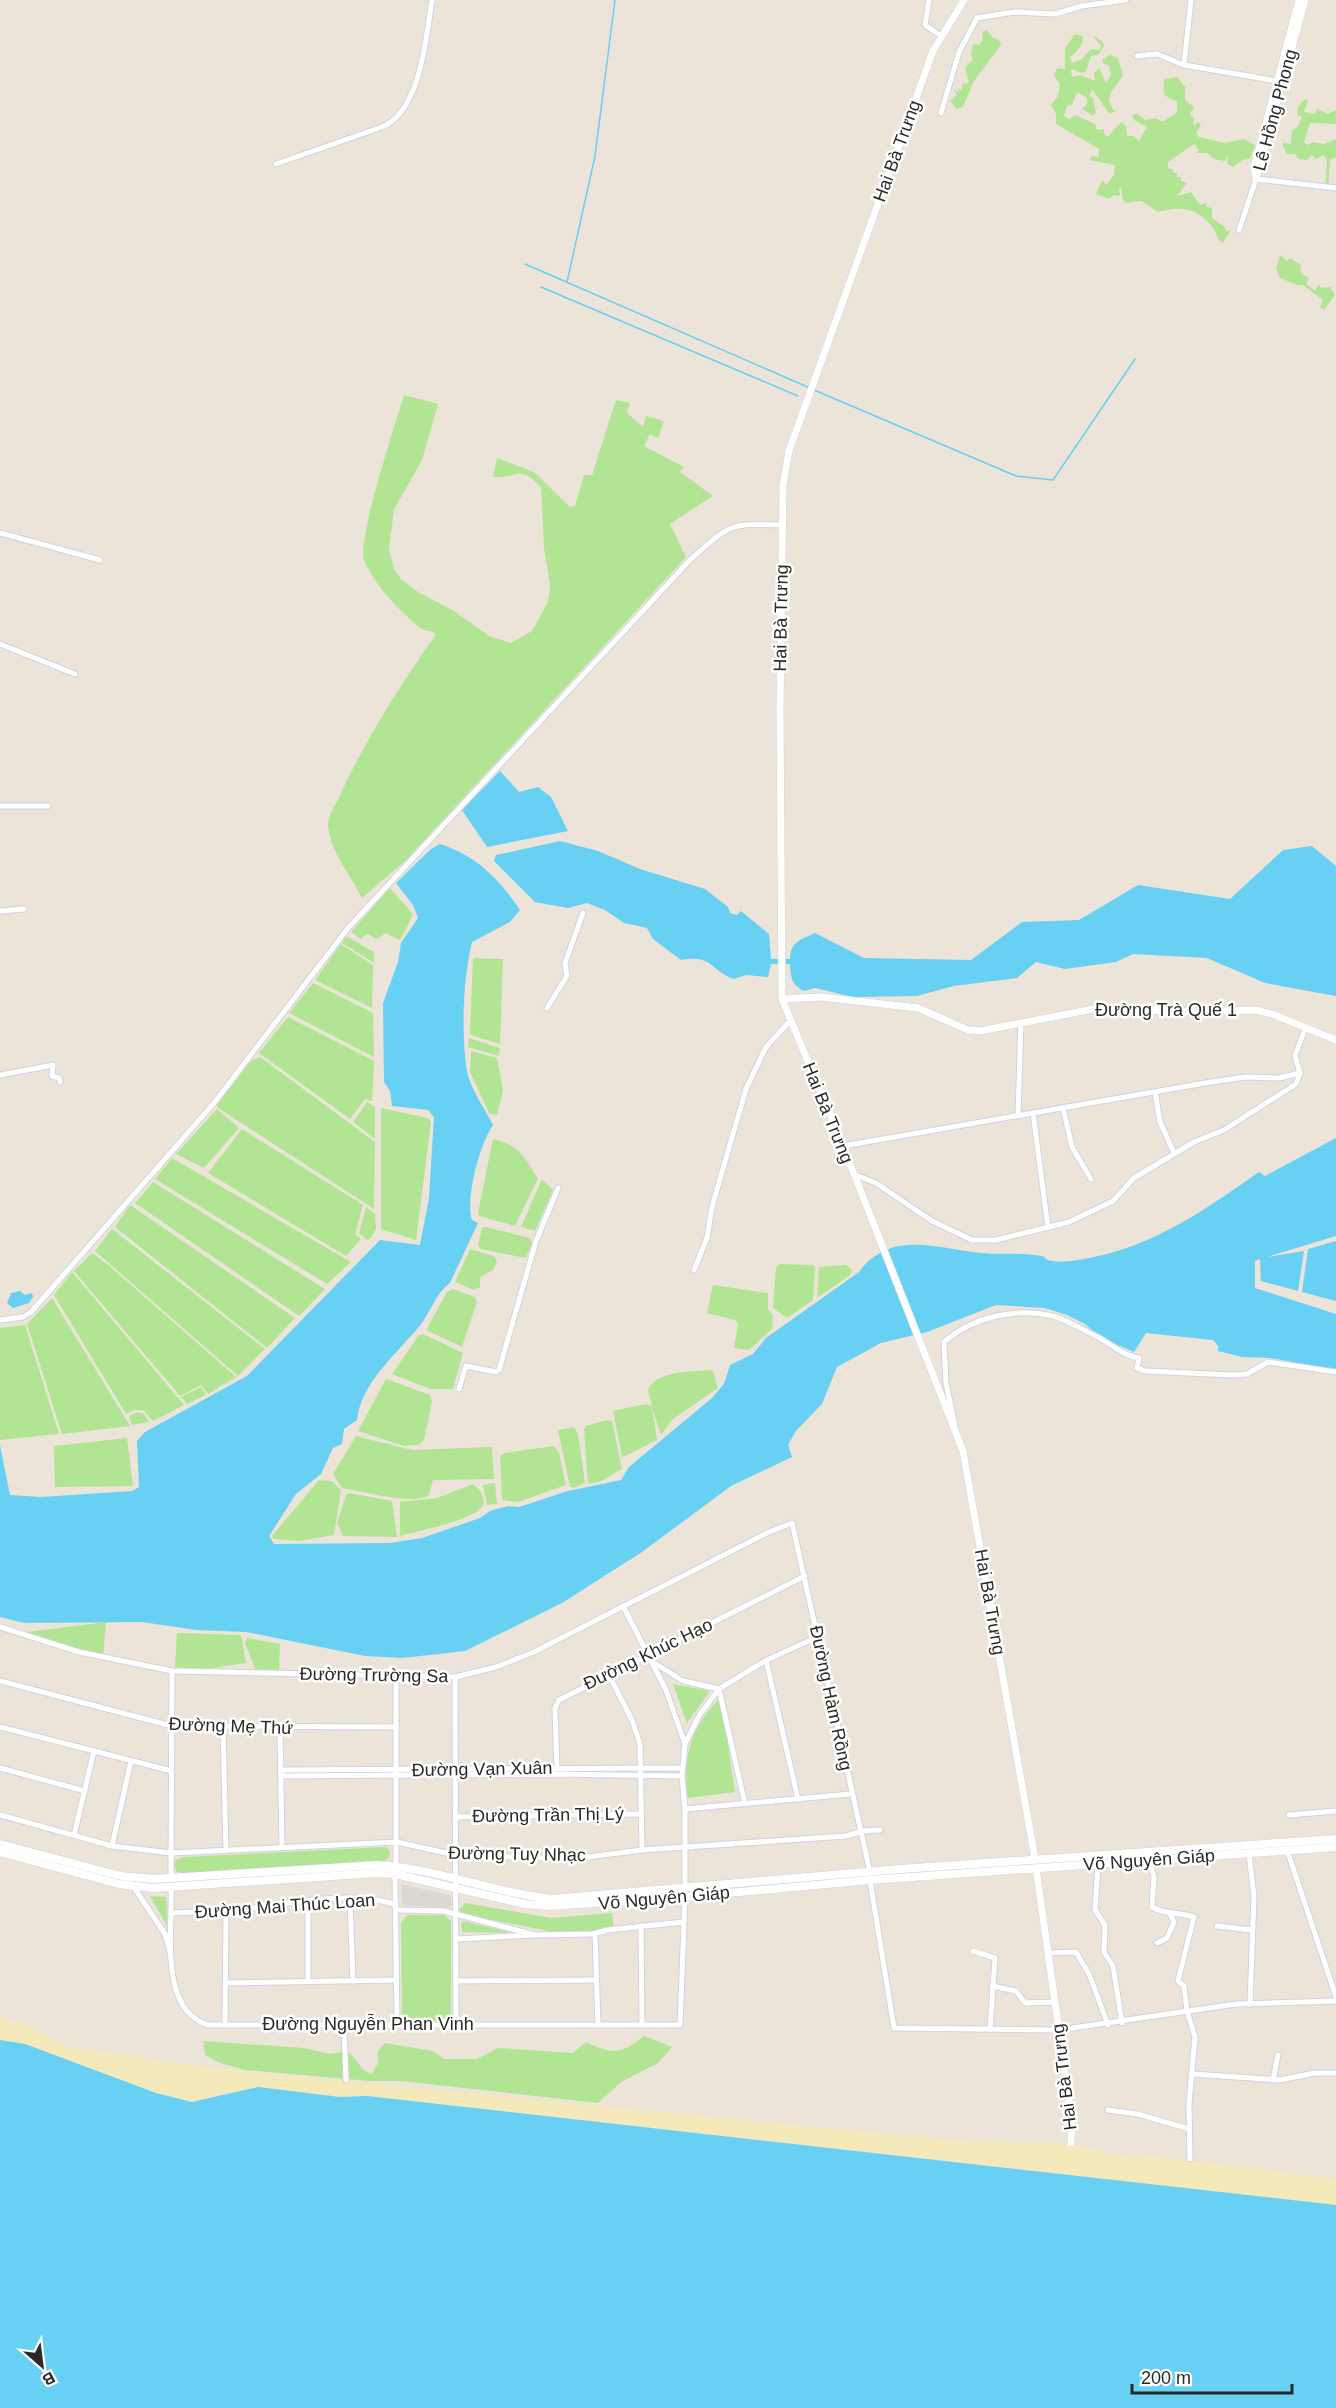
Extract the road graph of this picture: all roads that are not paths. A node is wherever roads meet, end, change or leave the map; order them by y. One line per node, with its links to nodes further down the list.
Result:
1 (432, 0): 14 (street)
2 (929, 0): 9 (street)
3 (964, 0): 9 (street, Hai Bà Trưng)
4 (1126, 0): 8 (street)
5 (1191, 0): 11 (street)
6 (1299, 0): 12 (street, Lê Hồng Phong)
7 (1305, 0): 15 (street, Lê Hồng Phong)
8 (1104, 1): 13 (street)
9 (941, 36): 18 (street, Hai Bà Trưng)
10 (1137, 56): 11 (street)
11 (1184, 65): 12 (street)
12 (1277, 81): 15 (street, Lê Hồng Phong)
13 (941, 112)
14 (276, 164)
15 (1256, 179): 16 (street); 17 (street)
16 (1336, 188)
17 (1239, 230)
18 (782, 525): 28 (street, Hai Bà Trưng); 48 (street)
19 (0, 533): 20 (street)
20 (100, 560)
21 (0, 644): 22 (street)
22 (75, 674)
23 (0, 806): 24 (street)
24 (48, 806)
25 (24, 909): 26 (street)
26 (0, 911)
27 (583, 913): 29 (street)
28 (782, 999): 30 (street, Hai Bà Trưng); 31 (street, Đường Trà Quế 1)
29 (547, 1008)
30 (789, 1022): 41 (street, Hai Bà Trưng); 47 (street)
31 (1022, 1022): 32 (street, Đường Trà Quế 1); 40 (street)
32 (1305, 1029): 33 (street, Đường Trà Quế 1); 34 (street)
33 (1336, 1040)
34 (1300, 1073): 37 (street); 42 (street)
35 (0, 1075): 36 (street)
36 (60, 1082)
37 (1155, 1092): 38 (street); 42 (street)
38 (1064, 1108): 39 (street); 44 (street)
39 (1033, 1113): 40 (street); 46 (street)
40 (1018, 1116): 41 (street)
41 (843, 1146): 43 (street, Hai Bà Trưng)
42 (1174, 1153): 46 (street)
43 (853, 1174): 46 (street); 51 (street, Hai Bà Trưng)
44 (1091, 1179)
45 (558, 1188): 50 (street)
46 (1048, 1228)
47 (694, 1270)
48 (0, 1320)
49 (1336, 1372): 51 (street)
50 (459, 1389)
51 (956, 1430): 111 (street, Hai Bà Trưng)
52 (792, 1523): 53 (street, Đường Hàm Rồng); 54 (street, Đường Trường Sa)
53 (805, 1576): 56 (street, Đường Hàm Rồng); 57 (street, Đường Khúc Hạo)
54 (623, 1606): 57 (street); 63 (street, Đường Trường Sa)
55 (0, 1627): 60 (street, Đường Trường Sa)
56 (817, 1637): 58 (street); 84 (street, Đường Hàm Rồng)
57 (648, 1654): 59 (street); 61 (street, Đường Khúc Hạo)
58 (766, 1660): 65 (street); 85 (street)
59 (652, 1662): 65 (street); 71 (street)
60 (172, 1671): 62 (street, Đường Trường Sa); 66 (street)
61 (608, 1673): 77 (street, Đường Khúc Hạo); 78 (street)
62 (396, 1676): 63 (street, Đường Trường Sa); 69 (street)
63 (455, 1677): 81 (street)
64 (0, 1681): 66 (street, Đường Mẹ Thứ)
65 (719, 1689): 71 (street); 86 (street)
66 (172, 1726): 68 (street, Đường Mẹ Thứ); 76 (street)
67 (0, 1727): 72 (street)
68 (223, 1727): 70 (street, Đường Mẹ Thứ); 104 (street)
69 (396, 1727): 70 (street, Đường Mẹ Thứ); 80 (street)
70 (280, 1728): 79 (street)
71 (685, 1744): 75 (street)
72 (94, 1751): 73 (street); 83 (street)
73 (131, 1761): 76 (street); 99 (street)
74 (0, 1768): 83 (street)
75 (683, 1768): 78 (street, Đường Vạn Xuân); 82 (street)
76 (172, 1771): 107 (street)
77 (557, 1771): 78 (street, Đường Vạn Xuân); 81 (street, Đường Vạn Xuân)
78 (642, 1771): 82 (street, Đường Vạn Xuân); 89 (street)
79 (281, 1773): 80 (street, Đường Vạn Xuân); 100 (street)
80 (395, 1773): 81 (street, Đường Vạn Xuân); 97 (street)
81 (455, 1773): 92 (street)
82 (682, 1776): 87 (street)
83 (85, 1791): 95 (street)
84 (851, 1794): 85 (street); 94 (street, Đường Hàm Rồng)
85 (798, 1799): 86 (street)
86 (745, 1804): 87 (street)
87 (685, 1809): 102 (street)
88 (1336, 1811): 91 (street)
89 (642, 1814): 92 (street, Đường Trần Thị Lý); 105 (street)
90 (0, 1815): 95 (street, Đường Tuy Nhạc)
91 (1289, 1815)
92 (455, 1817): 109 (street)
93 (880, 1830): 94 (street, Đường Tuy Nhạc)
94 (859, 1833): 102 (street, Đường Tuy Nhạc); 114 (street, Đường Hàm Rồng)
95 (74, 1835): 99 (street, Đường Tuy Nhạc)
96 (1336, 1839): 111 (main road, Võ Nguyên Giáp)
97 (397, 1842): 100 (street, Đường Tuy Nhạc); 109 (street, Đường Tuy Nhạc); 113 (street)
98 (0, 1844): 115 (main road, Võ Nguyên Giáp)
99 (112, 1846): 107 (street, Đường Tuy Nhạc)
100 (282, 1847): 104 (street, Đường Tuy Nhạc)
101 (1336, 1847): 103 (main road, Võ Nguyên Giáp)
102 (685, 1848): 105 (street, Đường Tuy Nhạc); 119 (street)
103 (1287, 1850): 108 (main road, Võ Nguyên Giáp); 145 (street)
104 (226, 1851): 107 (street, Đường Tuy Nhạc)
105 (642, 1851): 109 (street, Đường Tuy Nhạc)
106 (0, 1852): 117 (main road, Võ Nguyên Giáp)
107 (171, 1853): 115 (street)
108 (1249, 1853): 110 (main road, Võ Nguyên Giáp); 130 (street)
109 (455, 1855): 116 (street)
110 (1150, 1860): 112 (main road, Võ Nguyên Giáp); 125 (street)
111 (1035, 1863): 112 (main road, Võ Nguyên Giáp); 114 (main road, Võ Nguyên Giáp); 136 (street, Hai Bà Trưng)
112 (1098, 1864): 149 (street)
113 (395, 1870): 115 (main road, Võ Nguyên Giáp); 116 (main road, Võ Nguyên Giáp); 118 (main road, Võ Nguyên Giáp); 122 (street)
114 (870, 1876): 119 (main road, Võ Nguyên Giáp); 157 (street, Đường Hàm Rồng)
115 (171, 1879): 118 (main road)
116 (456, 1883): 119 (main road, Võ Nguyên Giáp); 126 (street)
117 (133, 1886): 118 (main road, Võ Nguyên Giáp); 137 (street)
118 (171, 1888): 124 (street, Đường Nguyễn Phan Vinh)
119 (685, 1893): 127 (street)
120 (350, 1899): 121 (street, Đường Mai Thúc Loan); 122 (street, Đường Mai Thúc Loan); 141 (street)
121 (308, 1902): 123 (street, Đường Mai Thúc Loan); 140 (street)
122 (396, 1907): 126 (street, Đường Mai Thúc Loan); 138 (street)
123 (226, 1911): 124 (street, Đường Mai Thúc Loan); 143 (street)
124 (172, 1913): 137 (street, Đường Nguyễn Phan Vinh)
125 (1170, 1914): 134 (street); 148 (street)
126 (456, 1915): 132 (street, Đường Mai Thúc Loan); 133 (street)
127 (684, 1922): 128 (street, Đường Mai Thúc Loan); 154 (street, Đường Nguyễn Phan Vinh)
128 (641, 1926): 131 (street, Đường Mai Thúc Loan); 154 (street)
129 (1217, 1926): 130 (street)
130 (1252, 1930): 147 (street)
131 (595, 1934): 132 (street, Đường Mai Thúc Loan); 139 (street)
132 (535, 1935): 133 (street, Đường Mai Thúc Loan)
133 (456, 1939): 142 (street)
134 (1157, 1943)
135 (973, 1951): 144 (street)
136 (1048, 1953): 146 (street, Hai Bà Trưng); 156 (street)
137 (172, 1959): 150 (street, Đường Nguyễn Phan Vinh)
138 (396, 1980): 141 (street); 151 (street)
139 (596, 1980): 142 (street); 153 (street)
140 (308, 1981): 141 (street); 143 (street)
141 (353, 1981)
142 (456, 1981): 152 (street)
143 (226, 1983): 150 (street)
144 (992, 1986): 146 (street); 157 (street)
145 (1336, 1999): 147 (street)
146 (1055, 2002): 158 (street, Hai Bà Trưng)
147 (1250, 2004): 148 (street)
148 (1187, 2011): 149 (street); 161 (street)
149 (1122, 2023): 156 (street)
150 (225, 2024): 155 (street, Đường Nguyễn Phan Vinh)
151 (397, 2024): 152 (street, Đường Nguyễn Phan Vinh); 155 (street, Đường Nguyễn Phan Vinh)
152 (456, 2024): 153 (street, Đường Nguyễn Phan Vinh)
153 (598, 2024): 154 (street, Đường Nguyễn Phan Vinh)
154 (642, 2024)
155 (344, 2025): 162 (street)
156 (1108, 2025): 158 (street)
157 (990, 2029): 158 (street)
158 (1059, 2030): 166 (street, Hai Bà Trưng)
159 (1278, 2055): 163 (street)
160 (1336, 2073): 163 (street)
161 (1193, 2074): 163 (street); 165 (street)
162 (346, 2080)
163 (1273, 2080)
164 (1108, 2110): 165 (street)
165 (1189, 2129): 167 (street)
166 (1071, 2143)
167 (1190, 2159)

